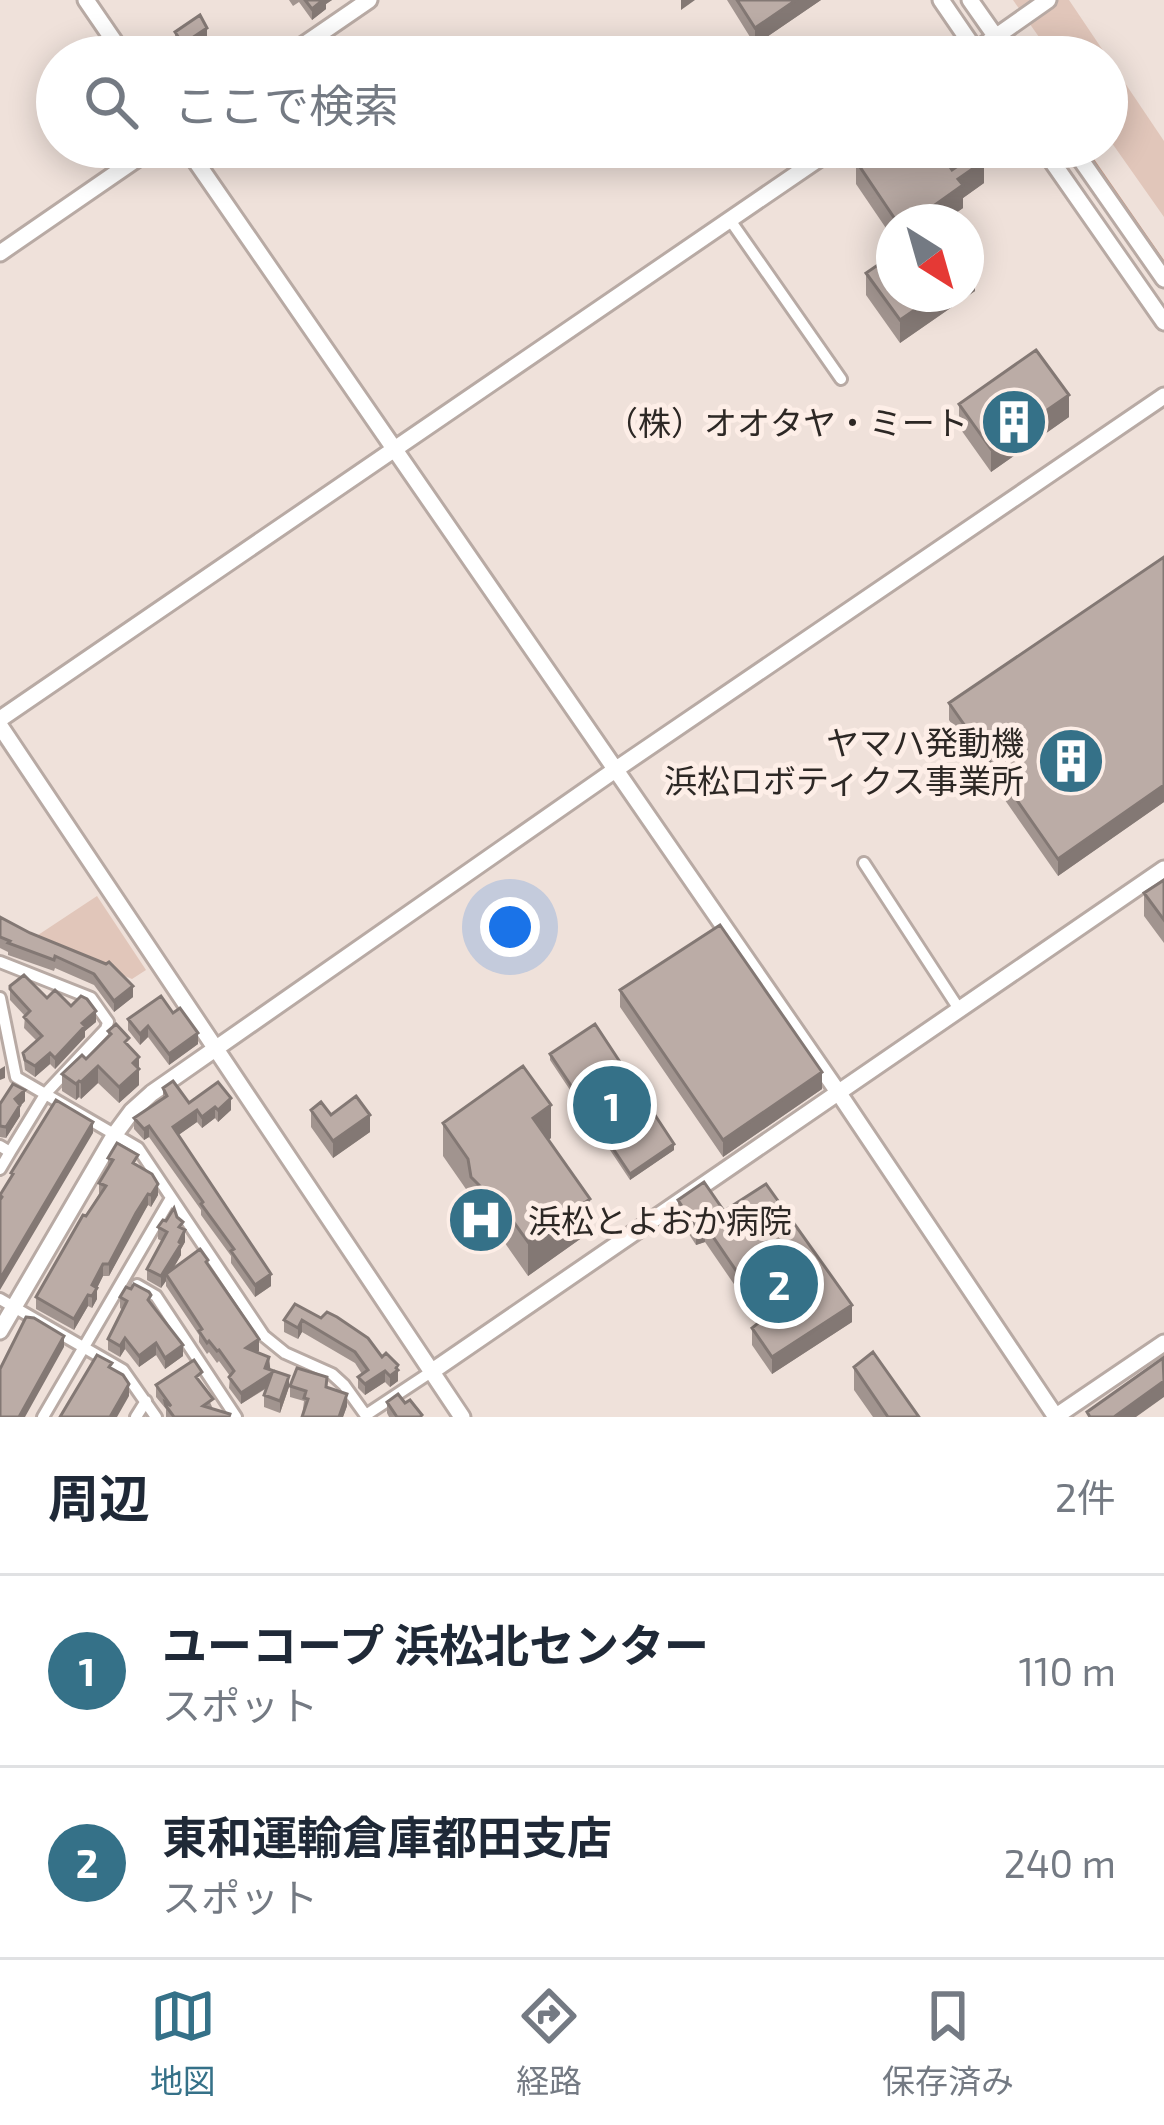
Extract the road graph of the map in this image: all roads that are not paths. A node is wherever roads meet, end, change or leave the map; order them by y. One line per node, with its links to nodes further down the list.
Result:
1 (86, 0): 6 (street)
2 (369, 0): 7 (street)
3 (940, 0): 8 (street)
4 (970, 0): 9 (street)
5 (1048, 0): 10 (street)
6 (111, 36)
7 (317, 36)
8 (962, 36)
9 (995, 36)
10 (999, 36)
11 (123, 168): 17 (street)
12 (200, 168): 22 (street)
13 (806, 168): 16 (street)
14 (1057, 168): 19 (street)
15 (1087, 168): 18 (street)
16 (730, 220): 20 (street); 22 (street)
17 (0, 253)
18 (1164, 279)
19 (1164, 322)
20 (841, 379)
21 (1164, 396): 24 (street)
22 (395, 450): 23 (street); 24 (street)
23 (0, 723): 31 (street)
24 (615, 770): 31 (street); 32 (street)
25 (864, 862): 30 (street)
26 (1164, 869): 30 (street)
27 (4, 964): 28 (street); 33 (street)
28 (0, 980)
29 (0, 998): 33 (street)
30 (959, 1009): 32 (street)
31 (216, 1049): 34 (street); 43 (street)
32 (838, 1092): 43 (street); 51 (street)
33 (46, 1093): 34 (street); 35 (street)
34 (115, 1134): 37 (street); 39 (street)
35 (5, 1149): 36 (street)
36 (0, 1169)
37 (171, 1198): 38 (street); 45 (street)
38 (124, 1278): 42 (street); 49 (street)
39 (7, 1303): 40 (street); 42 (street)
40 (0, 1331)
41 (1164, 1342): 51 (street)
42 (83, 1347): 44 (street); 46 (street)
43 (431, 1372): 45 (street); 50 (street)
44 (146, 1401): 47 (street); 48 (street)
45 (367, 1416)
46 (44, 1417)
47 (136, 1417)
48 (156, 1417)
49 (236, 1417)
50 (462, 1417)
51 (1055, 1417)

